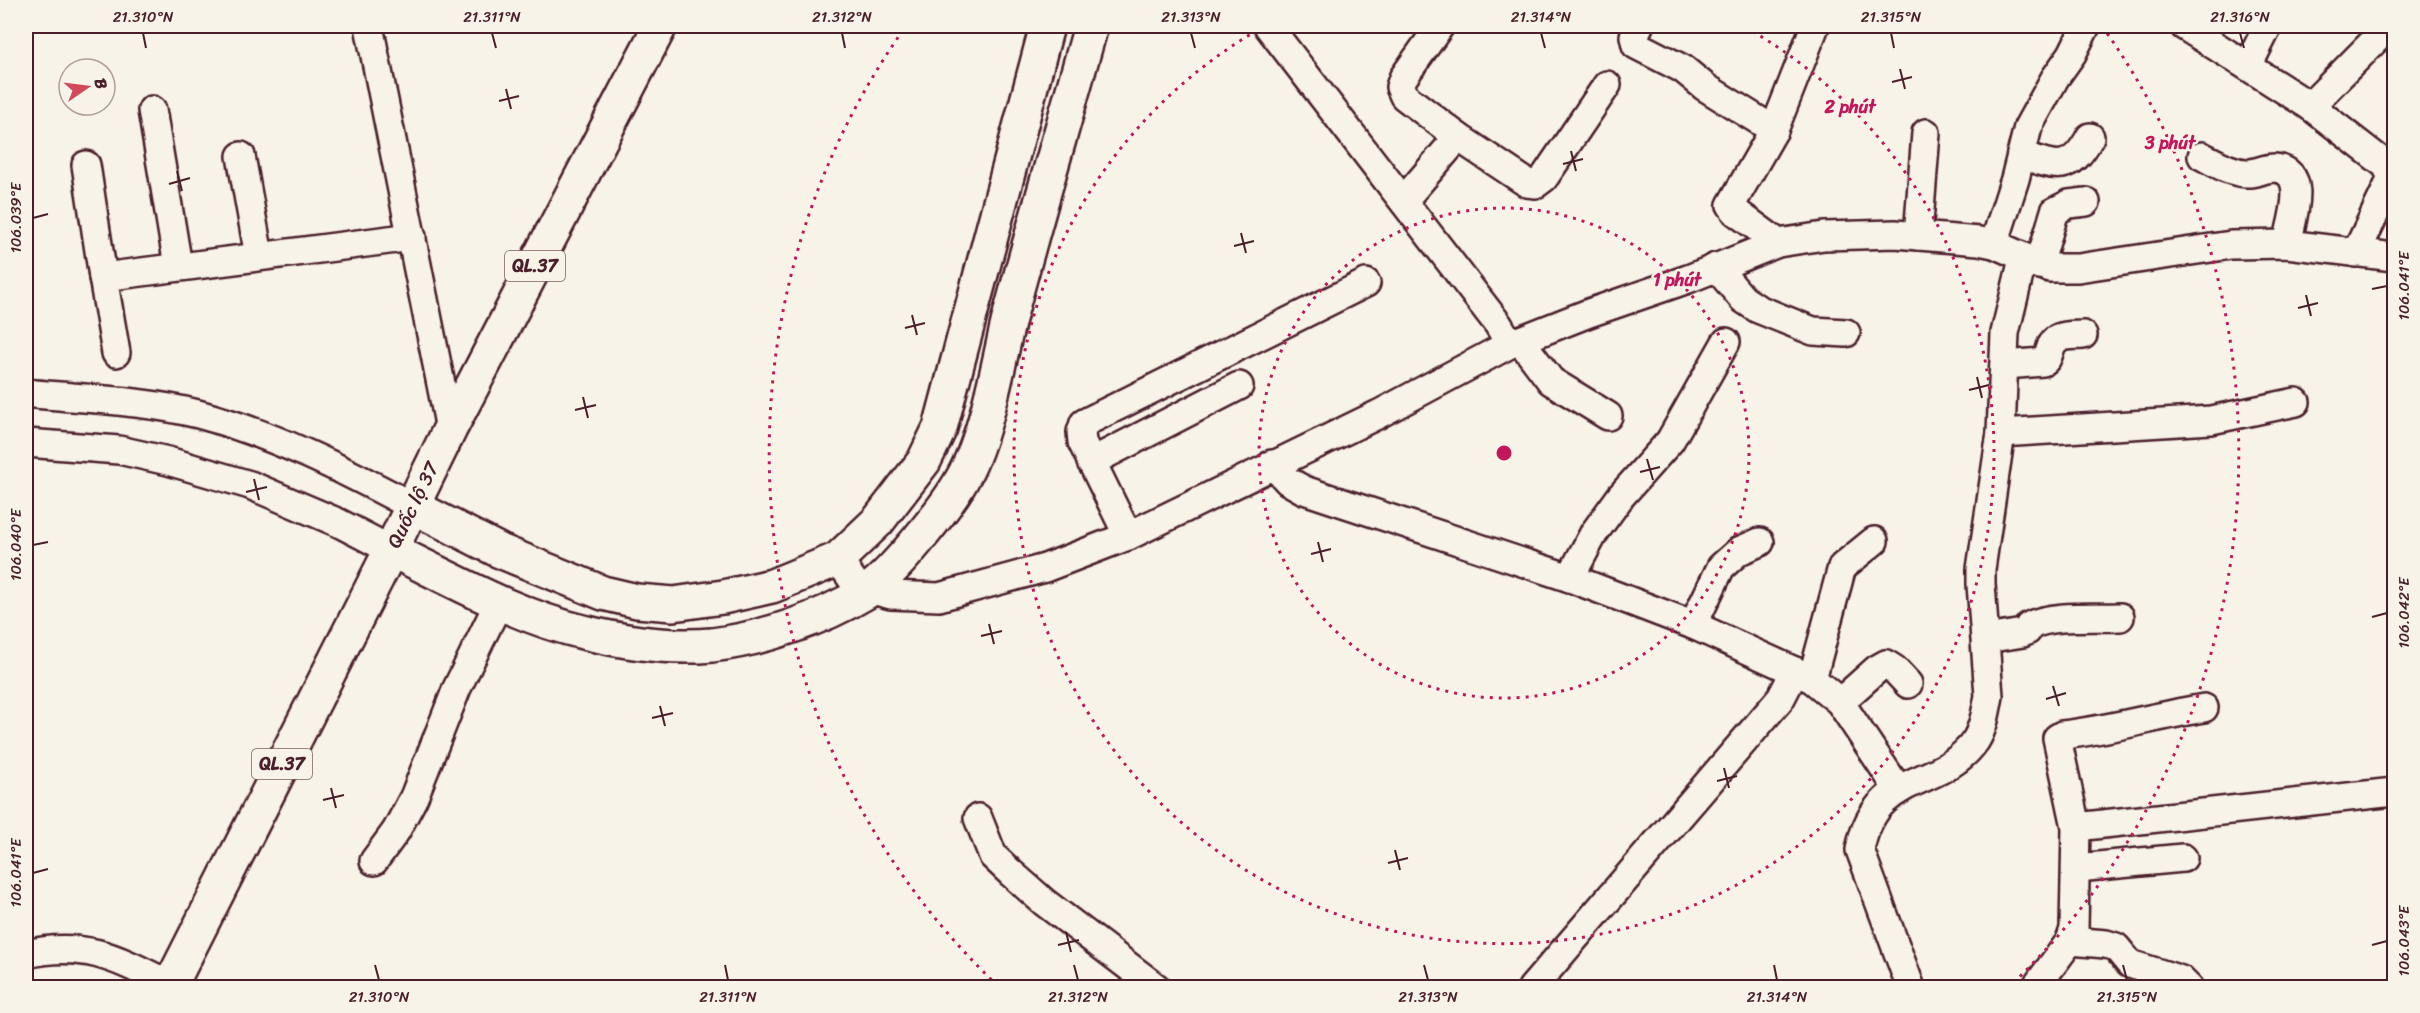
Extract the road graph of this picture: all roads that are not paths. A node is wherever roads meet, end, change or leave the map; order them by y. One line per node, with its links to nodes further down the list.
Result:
1 (369, 26): 28 (street)
2 (660, 26): 50 (main road, Quốc lộ 37 / QL.37)
3 (1047, 26): 60 (main road)
4 (1091, 26): 60 (main road)
5 (1268, 26): 25 (street)
6 (1440, 26): 19 (street)
7 (1639, 26): 17 (street)
8 (1815, 26): 17 (street)
9 (2086, 26): 21 (street)
10 (2184, 26): 13 (street)
11 (2268, 26): 13 (street)
12 (2390, 26): 15 (street)
13 (2248, 66): 15 (street)
14 (1607, 85): 19 (street)
15 (2310, 106): 32 (street)
16 (152, 110): 36 (street)
17 (1774, 130): 29 (street)
18 (1926, 134): 27 (street)
19 (1458, 137): 25 (street)
20 (2090, 137): 21 (street)
21 (2022, 154): 30 (street)
22 (241, 156): 33 (street)
23 (2202, 156): 31 (street)
24 (86, 165): 38 (street)
25 (1404, 200): 42 (street)
26 (2086, 202): 35 (street)
27 (1918, 236): 29 (street); 30 (street)
28 (412, 237): 33 (street); 50 (street)
29 (1778, 243): 37 (street)
30 (1994, 244): 35 (street)
31 (2287, 244): 32 (street); 35 (street)
32 (2356, 253): 34 (street)
33 (259, 256): 36 (street)
34 (2394, 258)
35 (2031, 262): 45 (street)
36 (178, 266): 38 (street)
37 (1716, 267): 40 (street); 42 (street)
38 (103, 277): 44 (street)
39 (1366, 283): 53 (street)
40 (1846, 333)
41 (2083, 335): 45 (street)
42 (1515, 342): 49 (street); 54 (street)
43 (1726, 342): 61 (street)
44 (116, 353)
45 (2005, 365): 51 (street)
46 (1239, 386): 53 (street)
47 (26, 393): 55 (street)
48 (2296, 402): 51 (street)
49 (1608, 416)
50 (450, 429): 55 (main road, Quốc lộ 37 / QL.37)
51 (2001, 433): 65 (street)
52 (26, 443): 59 (street)
53 (1091, 462): 56 (street)
54 (1272, 464): 56 (street); 61 (street)
55 (412, 507): 59 (main road, Quốc lộ 37 / QL.37); 60 (main road)
56 (1128, 536): 60 (street)
57 (1874, 541): 66 (street)
58 (1760, 542): 64 (street)
59 (393, 546): 62 (main road); 79 (main road, Quốc lộ 37 / QL.37)
60 (850, 574): 62 (main road)
61 (1570, 578): 64 (street)
62 (499, 602): 75 (street)
63 (2120, 617): 65 (street)
64 (1693, 625): 66 (street)
65 (1986, 639): 70 (street)
66 (1804, 675): 68 (street); 81 (street)
67 (1908, 684): 68 (street)
68 (1840, 702): 70 (street)
69 (2204, 708): 73 (street)
70 (1898, 789): 82 (street)
71 (2394, 792): 73 (street)
72 (978, 818): 80 (street)
73 (2076, 827): 76 (street)
74 (2183, 858): 76 (street)
75 (374, 861)
76 (2077, 868): 77 (street)
77 (2070, 941): 83 (street); 84 (street)
78 (26, 954): 79 (street)
79 (170, 986)
80 (1157, 987)
81 (1532, 987)
82 (1911, 987)
83 (2035, 987)
84 (2189, 987)

